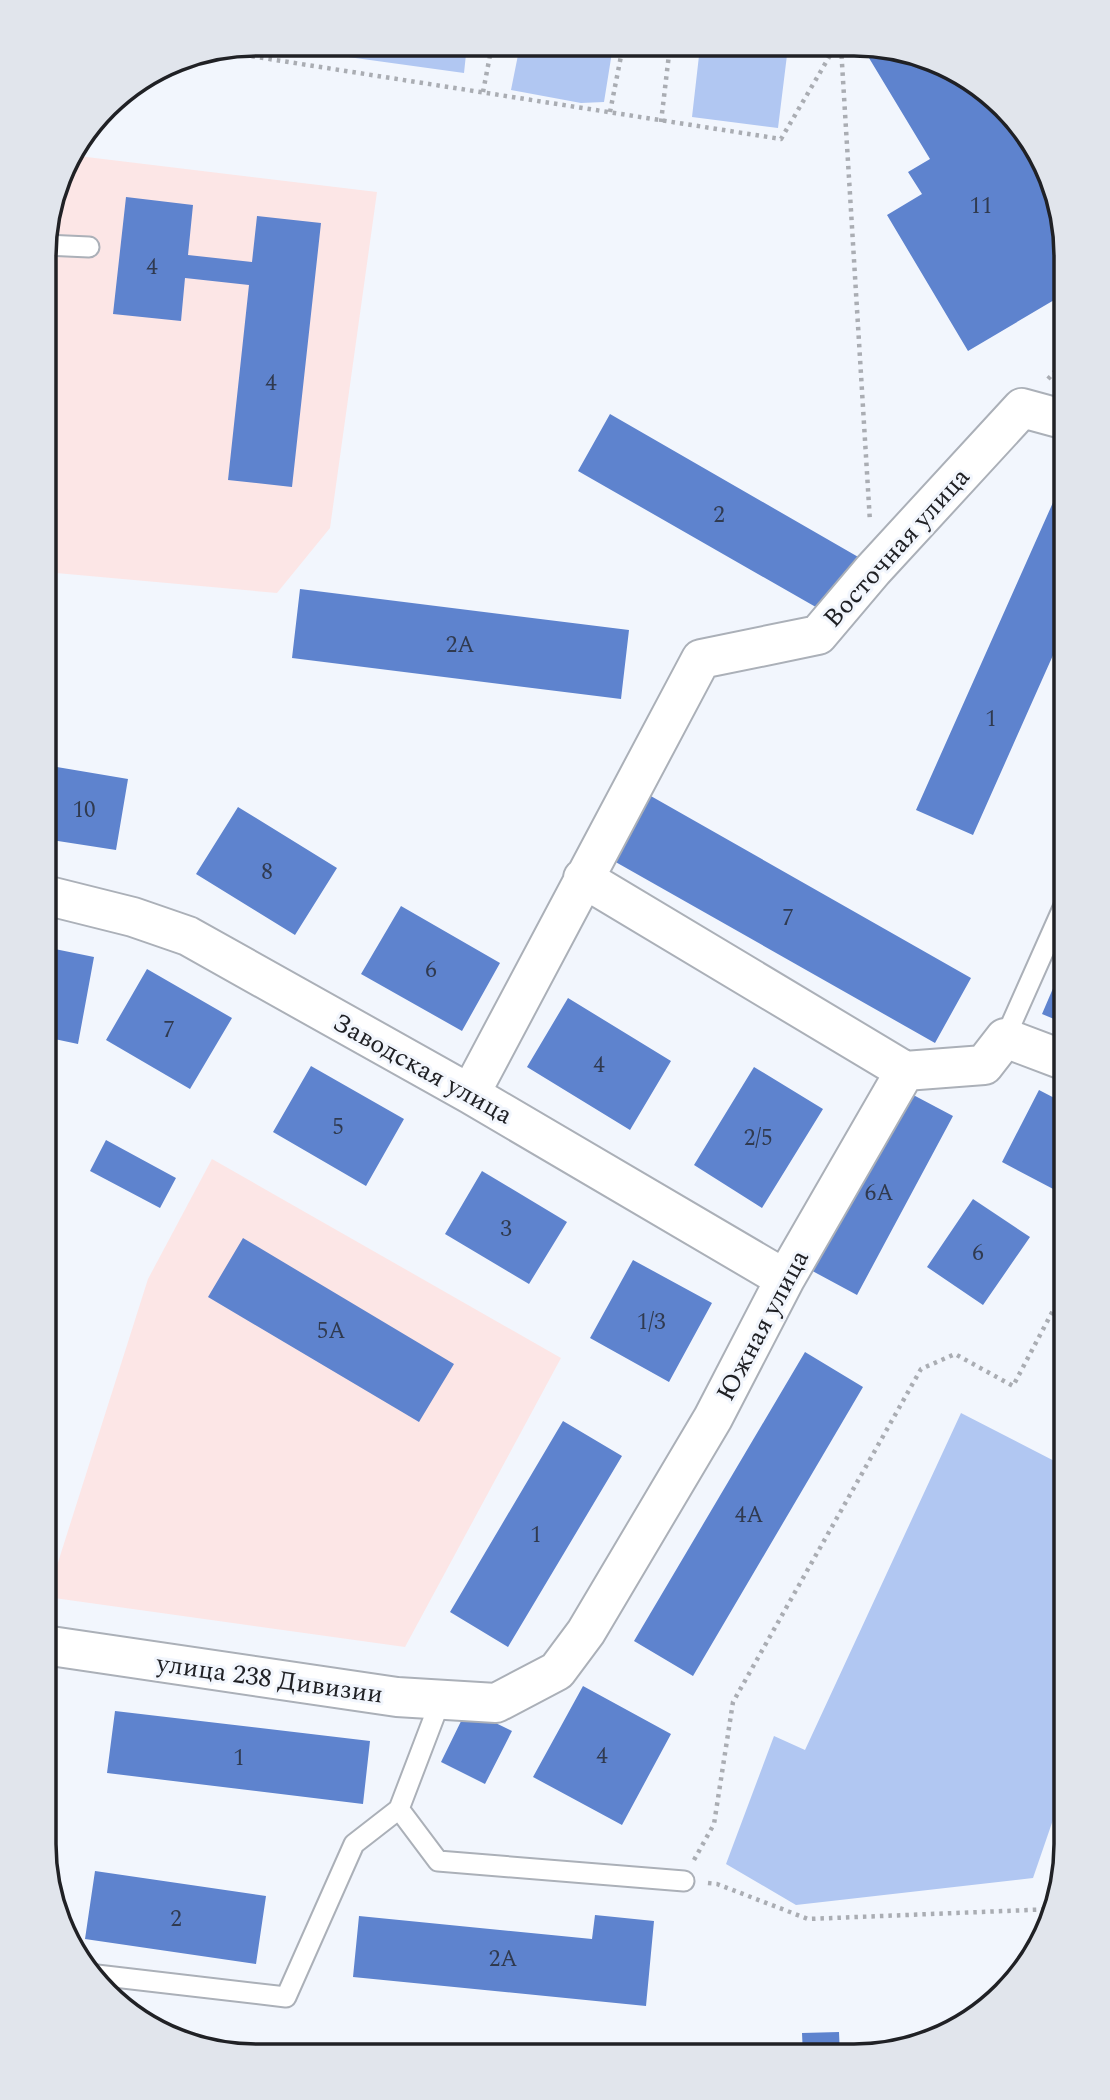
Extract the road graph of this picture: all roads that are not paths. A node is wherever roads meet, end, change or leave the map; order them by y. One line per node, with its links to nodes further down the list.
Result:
1 (57, 246): 2 (lane)
2 (89, 247)
3 (1054, 417): 4 (street, Восточная улица)
4 (583, 878): 9 (street); 10 (street, Восточная улица)
5 (56, 897): 10 (street, Заводская улица)
6 (1054, 928): 7 (lane)
7 (1005, 1038): 8 (street); 9 (street)
8 (1054, 1056)
9 (905, 1070): 11 (street, Южная улица)
10 (470, 1094): 11 (street, Заводская улица)
11 (785, 1279): 14 (street, Южная улица)
12 (56, 1647): 13 (street, улица 238 Дивизии)
13 (441, 1699): 14 (street, улица 238 Дивизии); 15 (lane)
14 (496, 1703)
15 (399, 1809): 16 (lane); 17 (lane)
16 (684, 1881)
17 (106, 1976)

